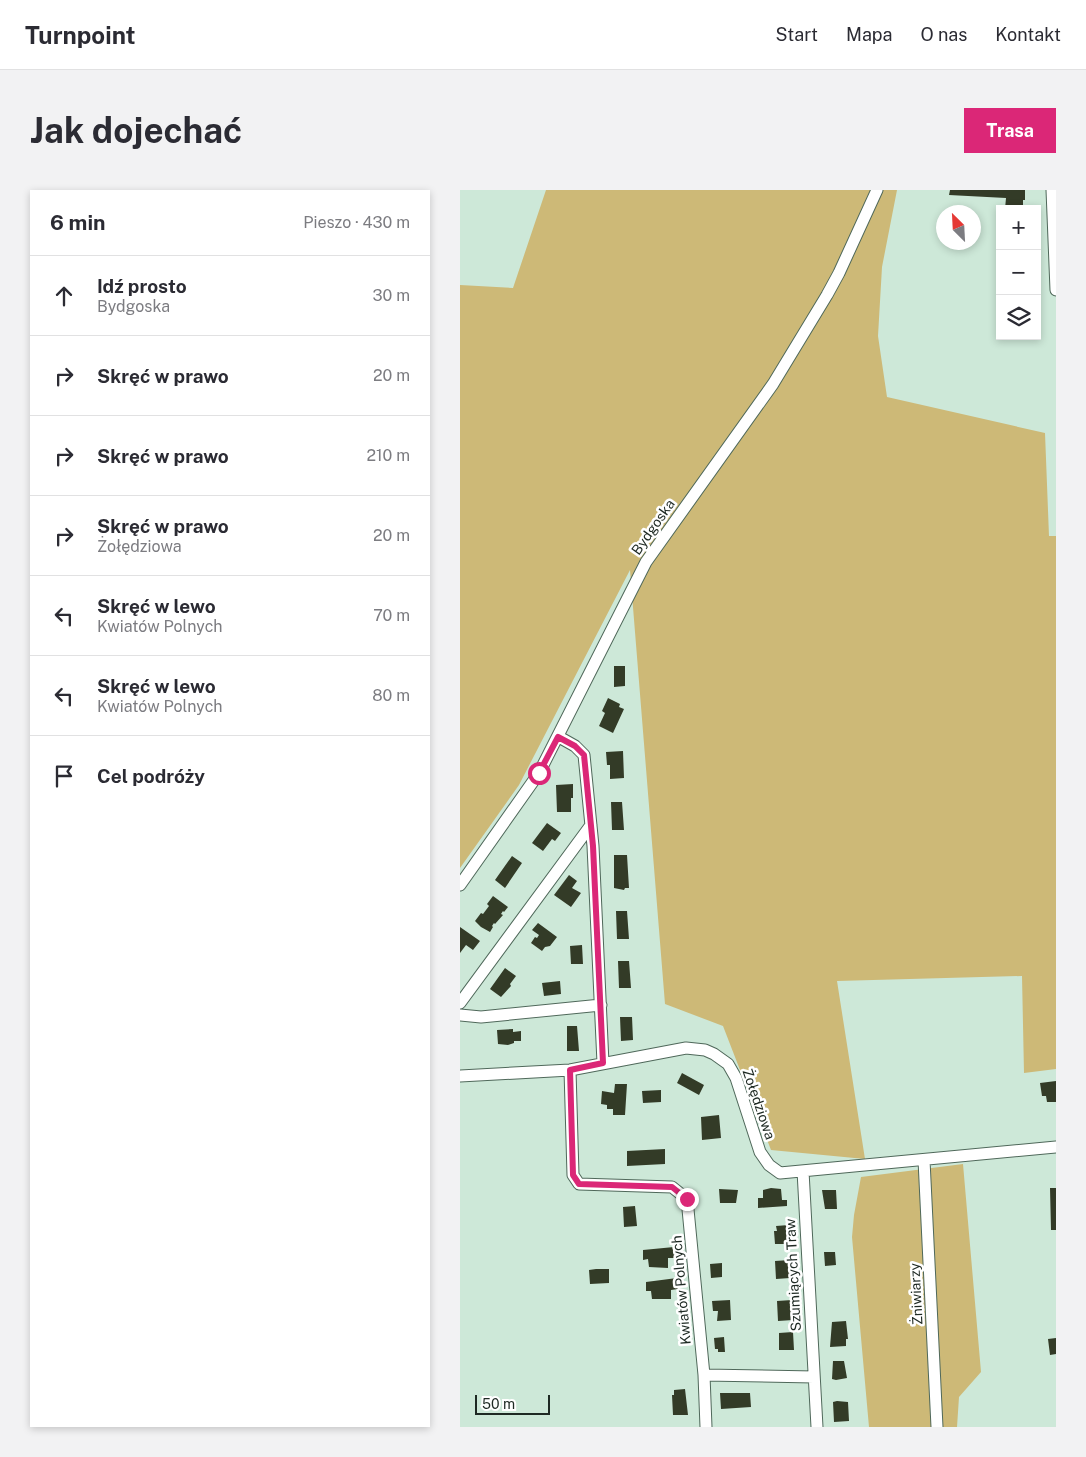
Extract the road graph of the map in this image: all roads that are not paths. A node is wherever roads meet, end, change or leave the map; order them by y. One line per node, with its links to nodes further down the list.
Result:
1 (877, 190): 4 (street, Bydgoska)
2 (1052, 190): 3 (street)
3 (1056, 290)
4 (558, 737): 5 (street); 6 (street, Bydgoska)
5 (591, 825): 7 (street); 8 (street)
6 (460, 885)
7 (460, 1003)
8 (601, 1005): 9 (street); 10 (street)
9 (460, 1016)
10 (603, 1063): 11 (street, Żołędziowa); 15 (street, Żołędziowa)
11 (570, 1070): 12 (street, Żołędziowa); 16 (street, Kwiatów Polnych)
12 (460, 1076)
13 (1056, 1147): 14 (street, Żołędziowa)
14 (924, 1160): 15 (street, Żołędziowa); 20 (street, Żniwiarzy)
15 (802, 1171): 17 (street, Szumiących Traw)
16 (704, 1374): 17 (street); 18 (street, Kwiatów Polnych)
17 (814, 1377): 19 (street, Szumiących Traw)
18 (706, 1427)
19 (817, 1427)
20 (937, 1427)

